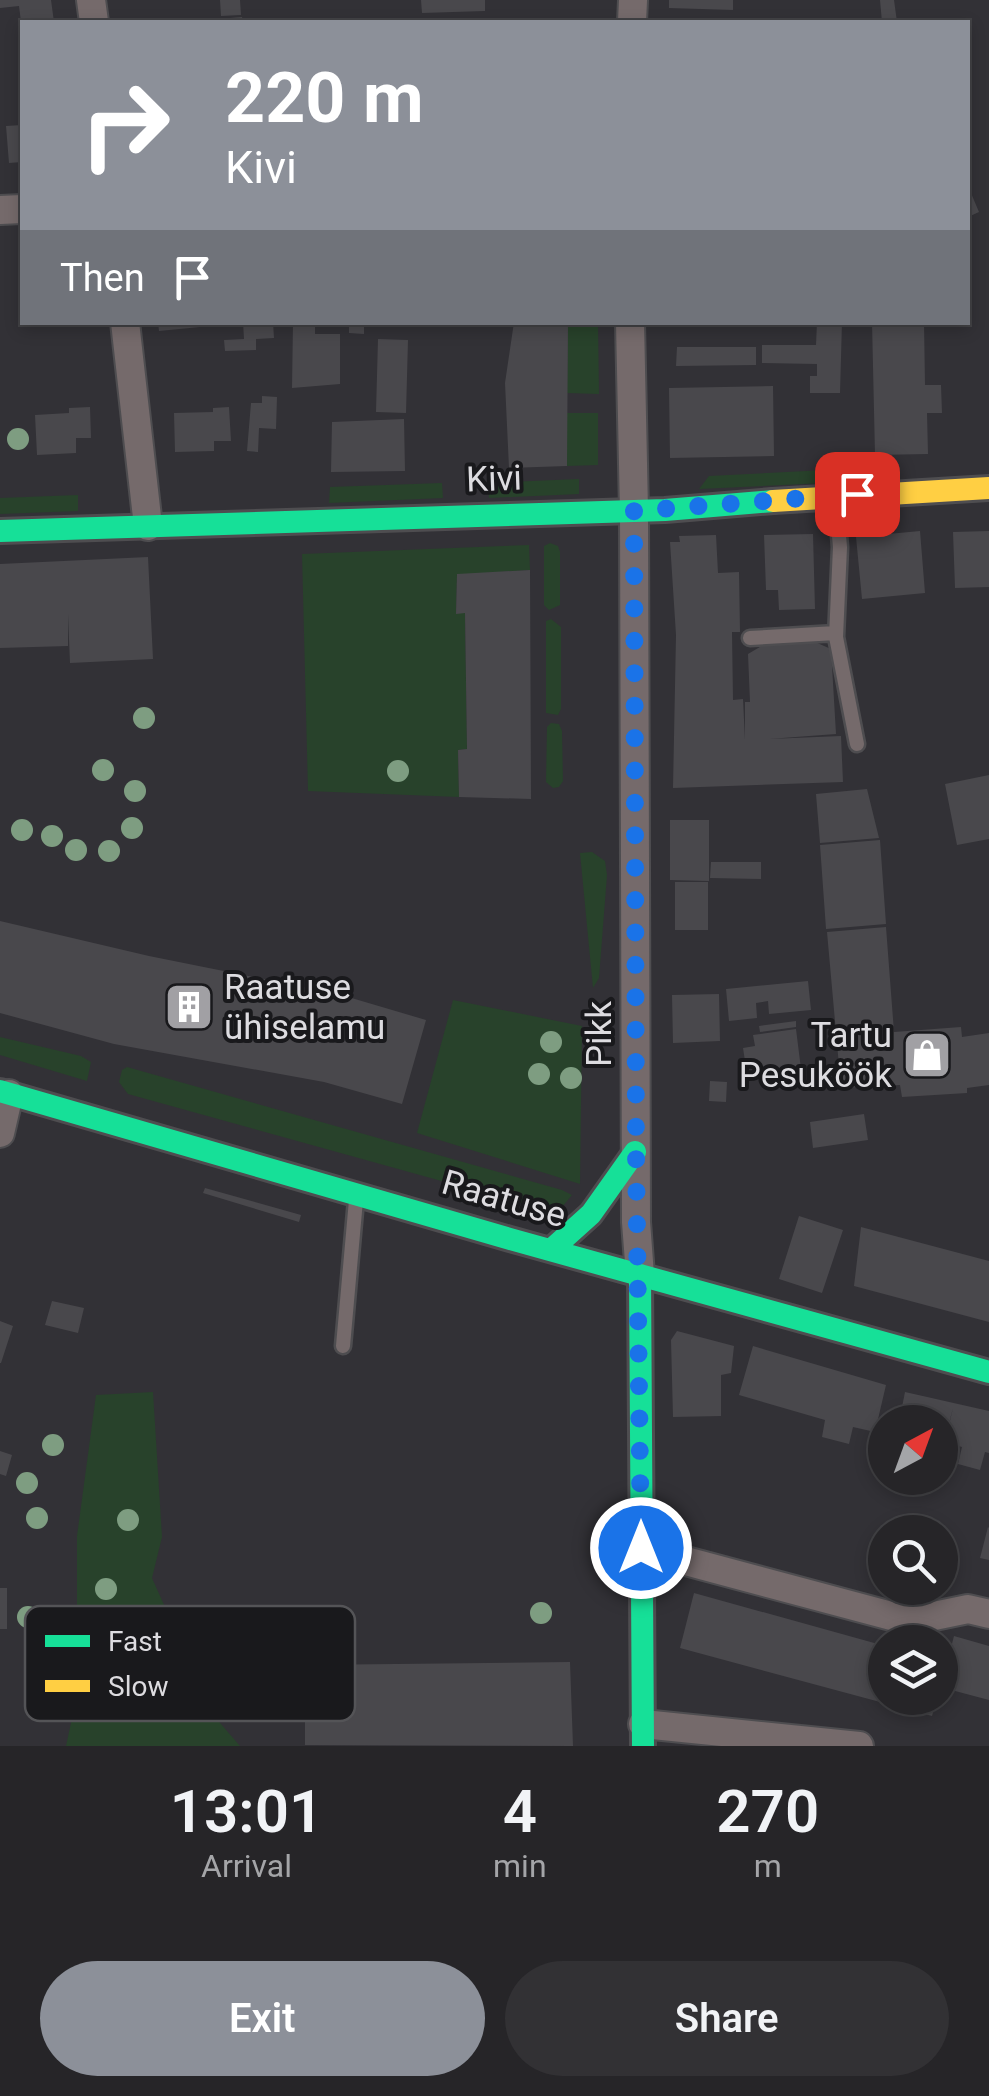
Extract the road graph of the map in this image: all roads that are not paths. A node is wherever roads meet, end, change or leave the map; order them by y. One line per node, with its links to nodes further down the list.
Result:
1 (125, 325): 6 (street)
2 (630, 325): 5 (street, Pikk)
3 (989, 488): 4 (street, Kivi)
4 (836, 496): 5 (street, Kivi); 8 (lane)
5 (634, 511): 6 (street, Kivi); 13 (street, Pikk)
6 (148, 526): 7 (street, Kivi)
7 (0, 531)
8 (836, 632): 9 (lane); 10 (lane)
9 (750, 638)
10 (858, 744)
11 (4, 1093): 12 (street); 14 (street, Raatuse)
12 (0, 1132)
13 (636, 1152): 15 (street); 16 (street, Pikk)
14 (357, 1194): 15 (street, Raatuse); 17 (lane)
15 (551, 1250): 16 (street, Raatuse)
16 (640, 1275): 18 (street, Raatuse); 19 (street, Pikk)
17 (342, 1346)
18 (989, 1372)
19 (641, 1548): 20 (street); 21 (street, Pikk)
20 (989, 1614)
21 (643, 1735): 22 (street)
22 (859, 1746)

